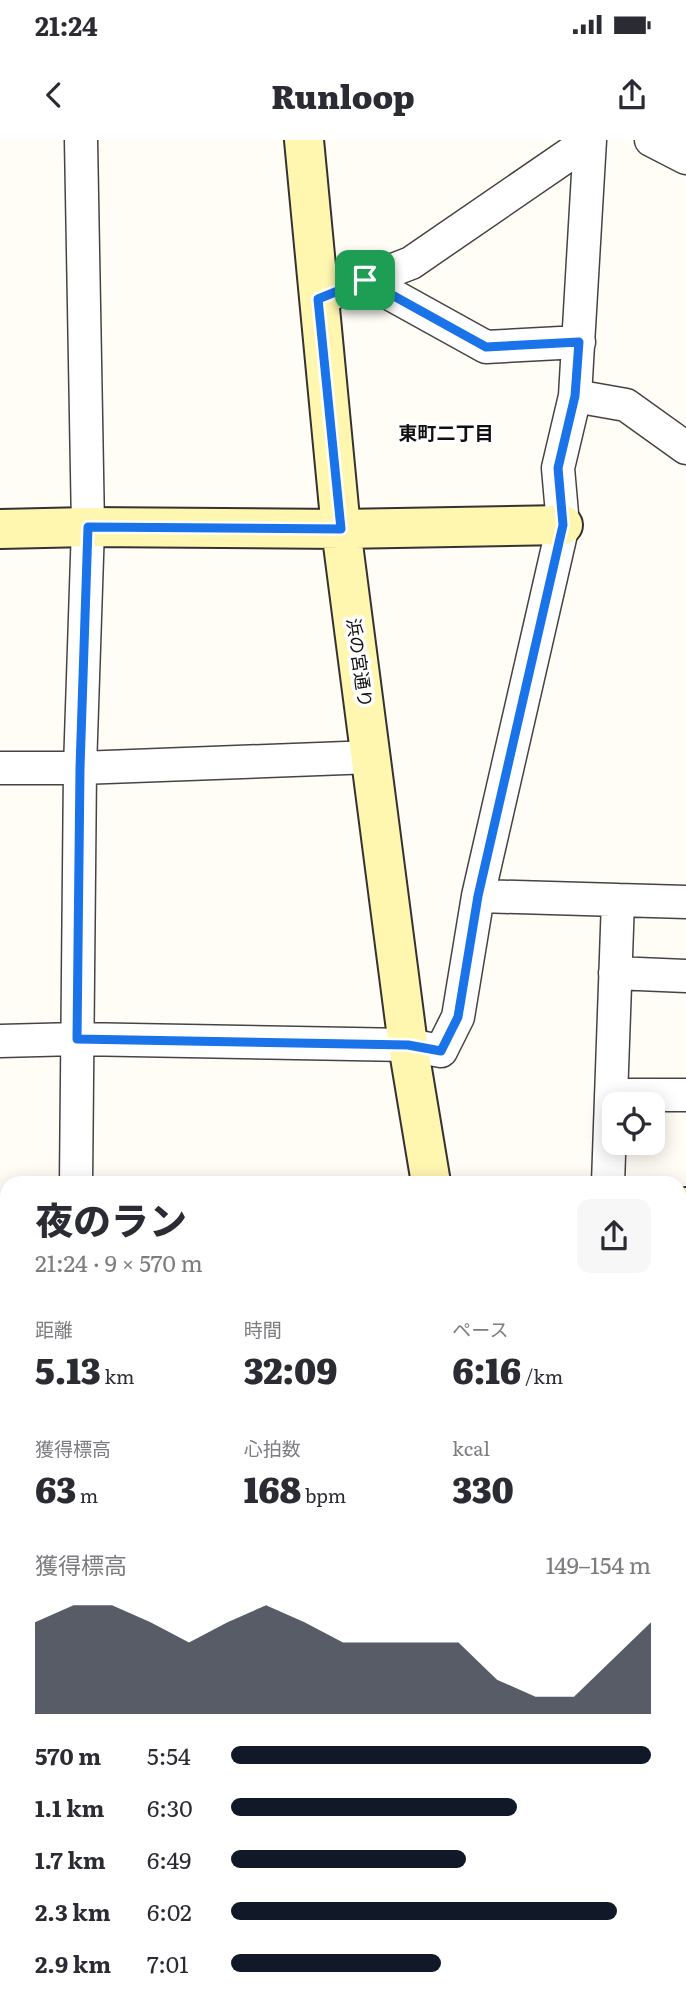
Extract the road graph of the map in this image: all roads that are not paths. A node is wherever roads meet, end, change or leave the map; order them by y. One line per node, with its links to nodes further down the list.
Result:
1 (82, 140): 11 (street)
2 (304, 140): 6 (street, 浜の宮通り)
3 (651, 140): 4 (street)
4 (686, 158)
5 (365, 280): 6 (street); 7 (street); 7 (street)
6 (318, 299): 13 (street, 浜の宮通り)
7 (579, 342): 8 (street)
8 (575, 396): 9 (street); 10 (street)
9 (686, 448)
10 (563, 525): 13 (street); 17 (street)
11 (88, 527): 12 (street); 13 (street); 16 (street)
12 (0, 529)
13 (341, 529): 14 (street, 浜の宮通り)
14 (372, 757): 16 (street); 24 (street, 浜の宮通り)
15 (0, 768): 16 (street)
16 (80, 768): 22 (street)
17 (478, 896): 18 (street); 24 (street)
18 (618, 900): 19 (street); 20 (street)
19 (686, 902)
20 (615, 973): 21 (street); 25 (street)
21 (686, 976)
22 (77, 1039): 23 (street); 24 (street); 29 (street)
23 (0, 1041)
24 (408, 1045): 30 (street, 浜の宮通り)
25 (611, 1092)
26 (665, 1095): 27 (street)
27 (686, 1095)
28 (609, 1155): 31 (street)
29 (76, 1176)
30 (430, 1176)
31 (608, 1176)

